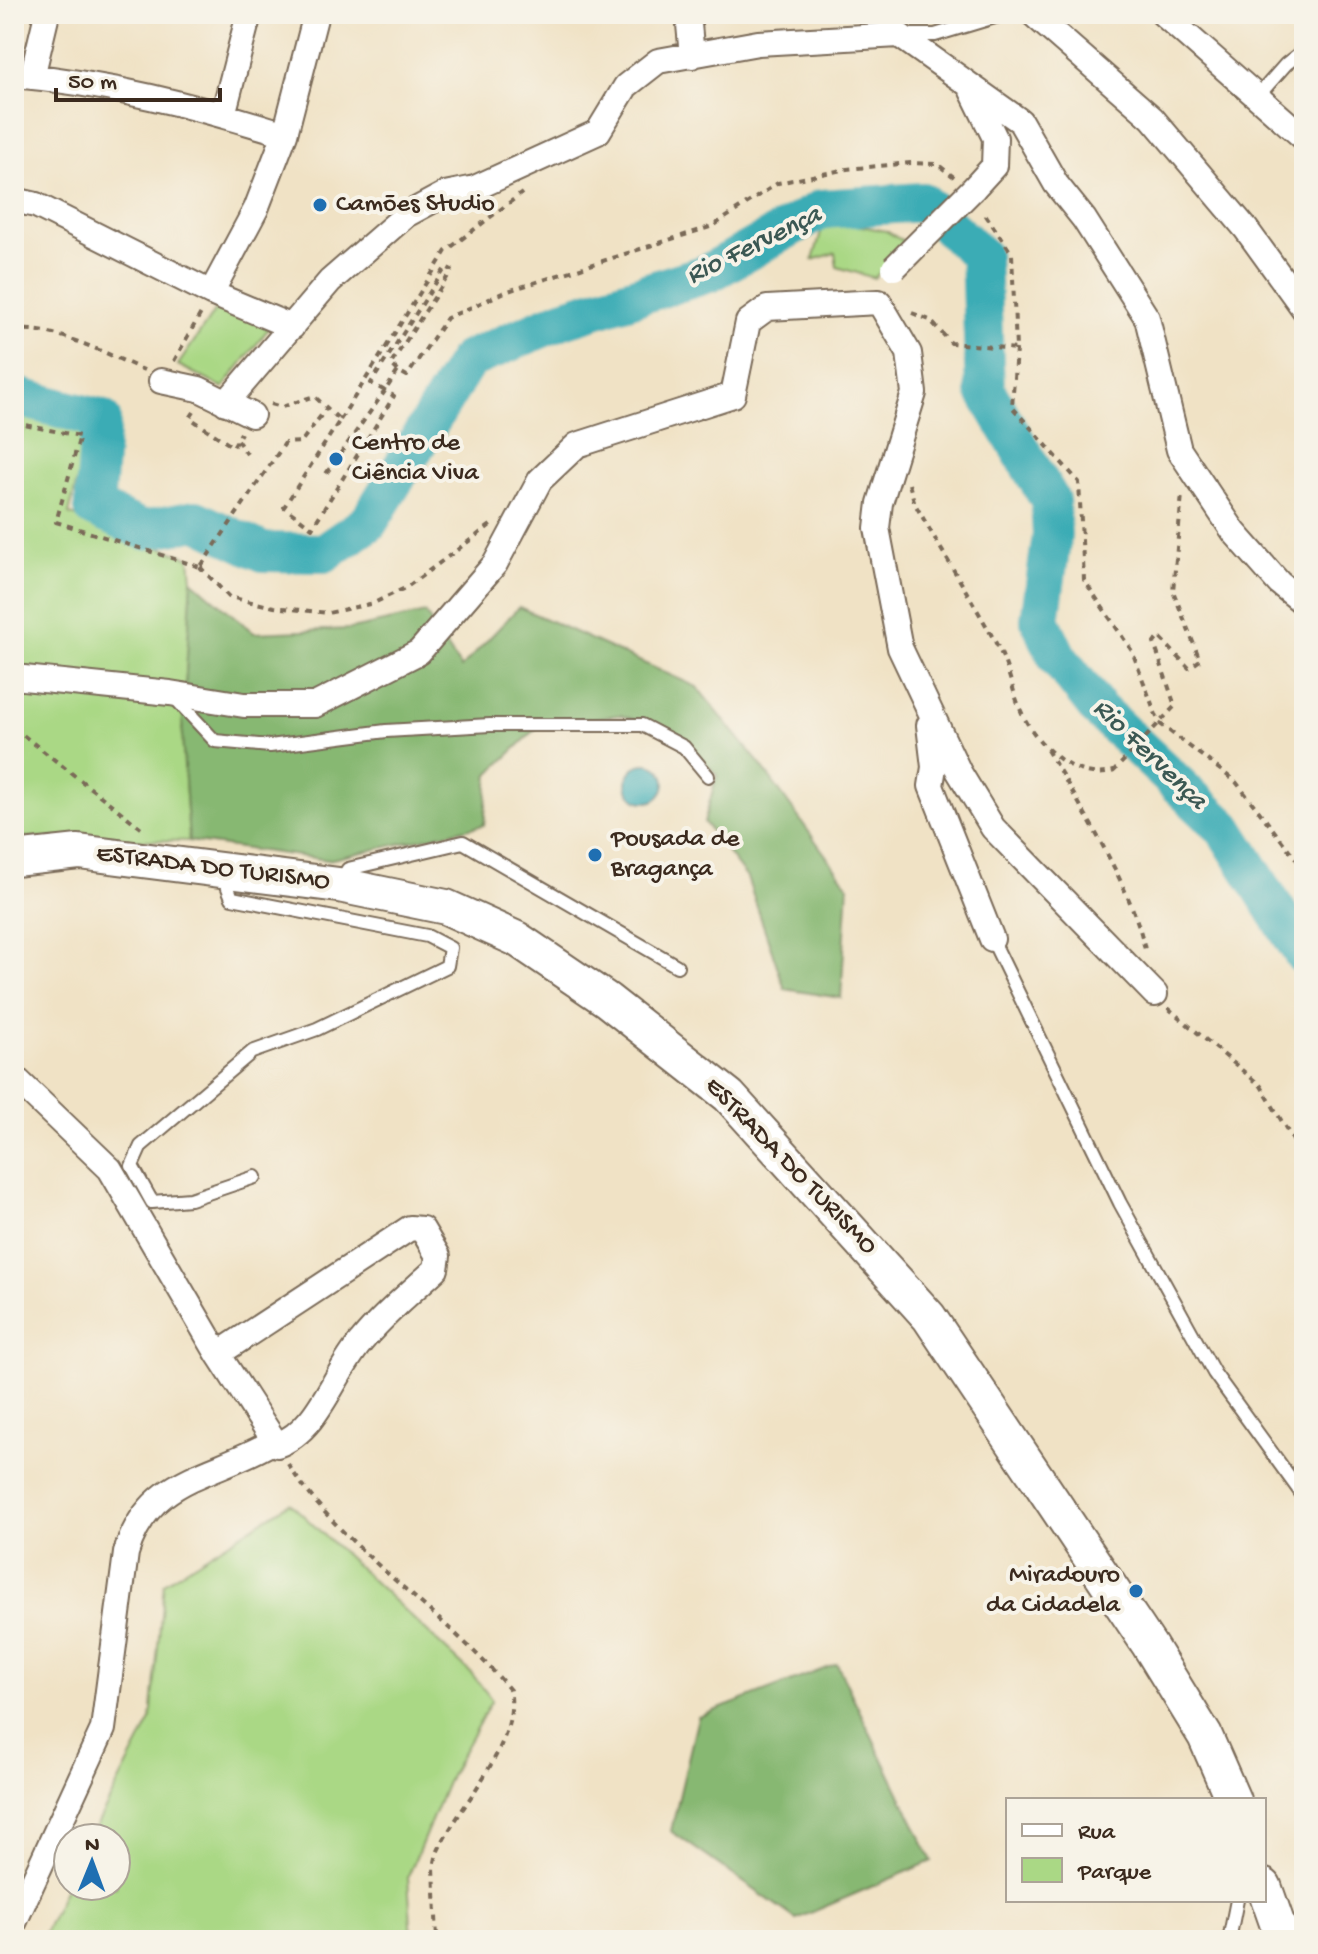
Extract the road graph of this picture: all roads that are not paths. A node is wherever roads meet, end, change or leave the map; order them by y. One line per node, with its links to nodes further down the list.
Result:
1 (47, 14): 11 (street)
2 (249, 14): 14 (street)
3 (316, 14): 15 (street)
4 (688, 14): 10 (street)
5 (1005, 14): 8 (lane)
6 (1033, 14): 22 (street)
7 (1163, 14): 13 (street)
8 (899, 35): 10 (street); 12 (street)
9 (1304, 50): 13 (lane)
10 (692, 56): 19 (street)
11 (23, 76): 14 (street)
12 (971, 88): 21 (street, bridge); 27 (street)
13 (1257, 97): 16 (street)
14 (223, 115): 15 (street)
15 (285, 134): 20 (street)
16 (1304, 138)
17 (14, 200): 20 (street)
18 (342, 252): 19 (street)
19 (330, 281): 23 (street)
20 (211, 293): 23 (street)
21 (879, 302): 29 (street); 30 (street)
22 (1304, 309)
23 (292, 327): 25 (street)
24 (161, 381): 25 (street)
25 (226, 403): 26 (street)
26 (256, 408)
27 (1304, 603)
28 (14, 677): 29 (street)
29 (170, 693): 31 (lane)
30 (926, 703): 35 (street); 37 (street)
31 (708, 776)
32 (14, 859): 33 (street, ESTRADA DO TURISMO)
33 (221, 873): 34 (street, ESTRADA DO TURISMO); 39 (lane)
34 (339, 885): 36 (lane); 43 (street, ESTRADA DO TURISMO)
35 (992, 939): 42 (lane)
36 (677, 966)
37 (1155, 994)
38 (14, 1077): 40 (street)
39 (255, 1177)
40 (218, 1354): 41 (street); 41 (street)
41 (276, 1443): 46 (street)
42 (1304, 1497)
43 (1232, 1798)
44 (1266, 1892): 48 (street)
45 (1237, 1902): 47 (lane)
46 (14, 1923)
47 (1229, 1940)
48 (1283, 1940)

